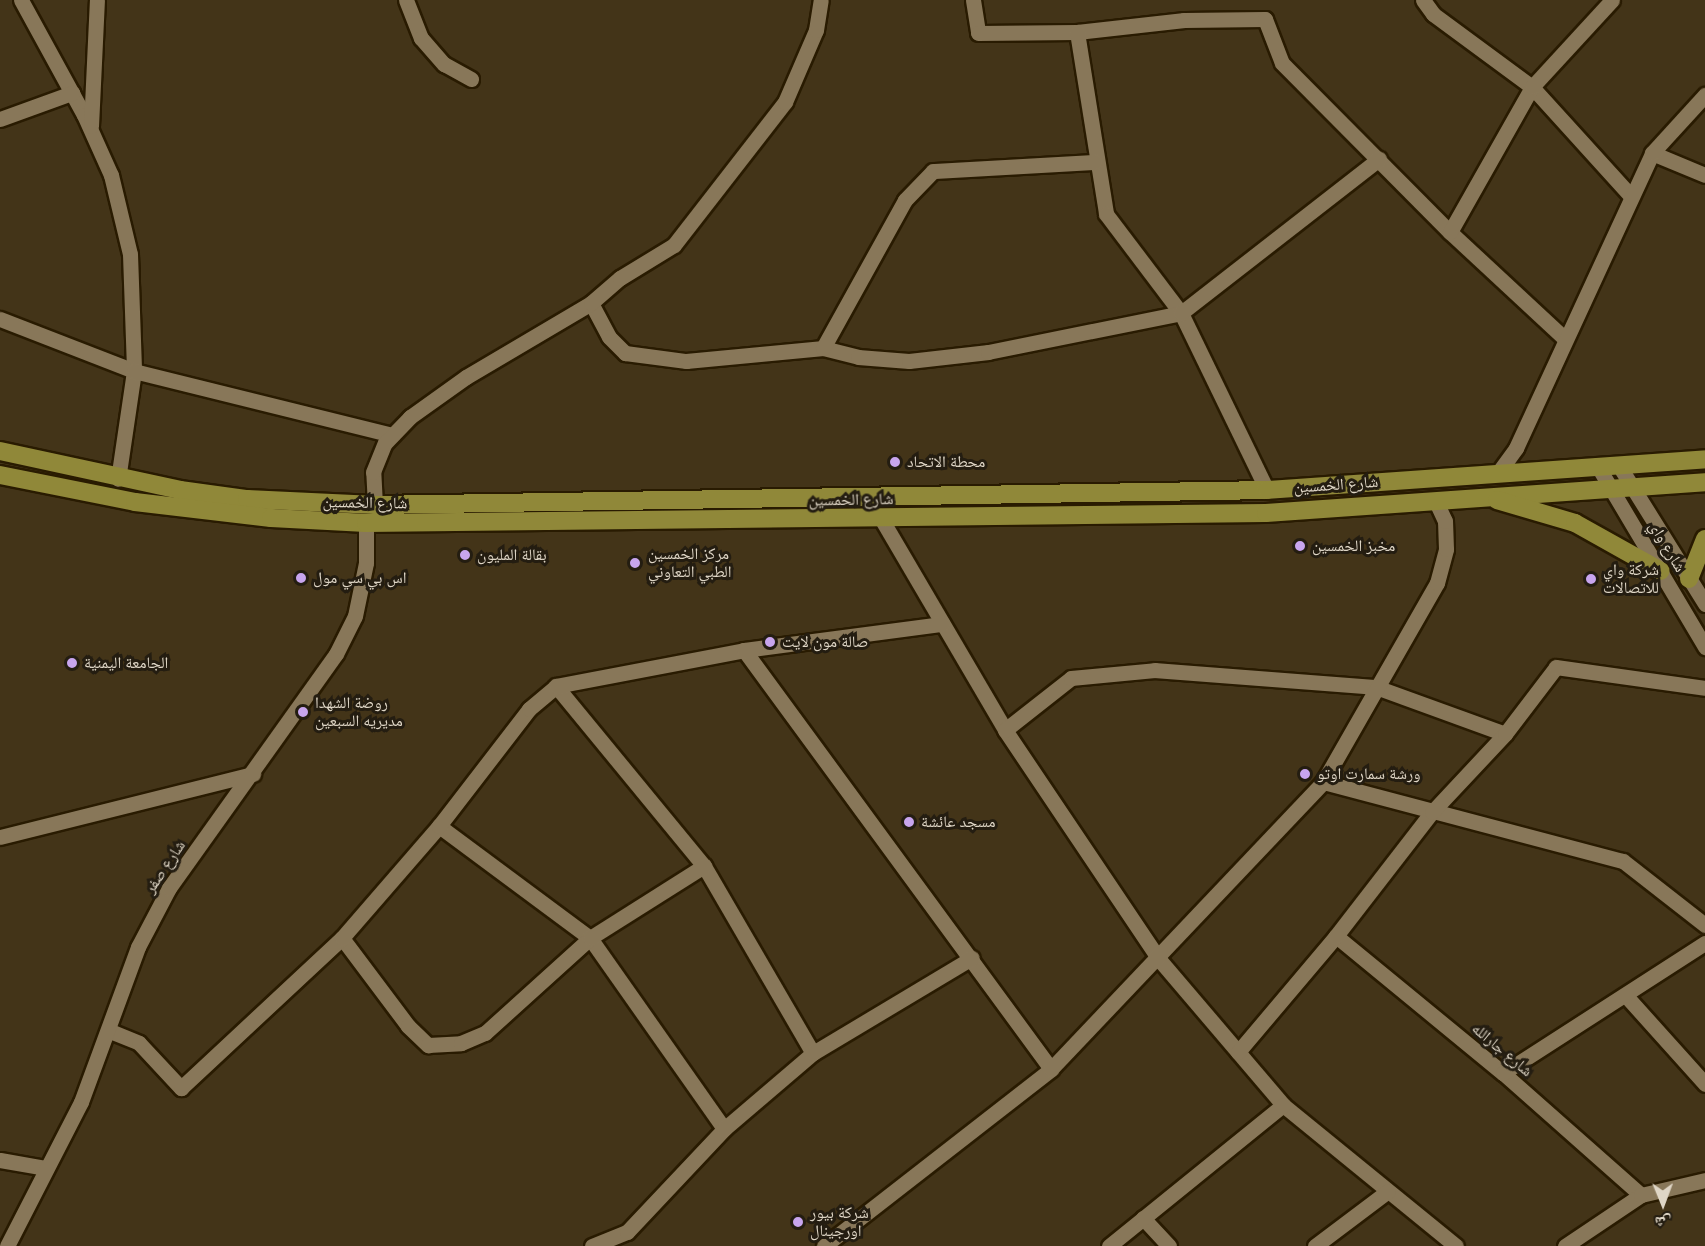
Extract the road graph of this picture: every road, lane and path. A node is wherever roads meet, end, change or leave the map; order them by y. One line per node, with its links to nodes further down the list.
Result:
1 (21, 0): 11 (street)
2 (97, 0): 14 (street)
3 (406, 0): 9 (street)
4 (821, 0): 21 (street)
5 (973, 0): 8 (street)
6 (1423, 0): 10 (street)
7 (1612, 0): 10 (street)
8 (1077, 32): 16 (street); 17 (street)
9 (471, 79)
10 (1532, 87): 19 (street); 20 (street)
11 (72, 93): 13 (street); 14 (street)
12 (1705, 95): 15 (street)
13 (0, 119)
14 (90, 129): 26 (street)
15 (1652, 153): 18 (street); 19 (street)
16 (1379, 159): 20 (street); 22 (street)
17 (1095, 162): 22 (street); 25 (street)
18 (1705, 175)
19 (1630, 195): 24 (street)
20 (1449, 232): 24 (street)
21 (591, 303): 25 (street); 27 (street)
22 (1181, 313): 25 (street); 38 (street)
23 (0, 319): 26 (street)
24 (1564, 339): 32 (street)
25 (823, 348)
26 (134, 371): 27 (street); 34 (street)
27 (392, 435): 42 (street)
28 (0, 451): 34 (main road, شارع الخمسين)
29 (1705, 459): 30 (main road, شارع الخمسين)
30 (1618, 464): 31 (main road, شارع الخمسين); 36 (street, شارع واي)
31 (1597, 465): 32 (main road, شارع الخمسين); 37 (street, شارع واي)
32 (1498, 473): 38 (main road, شارع الخمسين)
33 (0, 475): 45 (main road, شارع الخمسين)
34 (118, 479): 42 (main road, شارع الخمسين)
35 (1705, 482): 36 (main road, شارع الخمسين)
36 (1633, 487): 37 (main road, شارع الخمسين); 48 (street, شارع واي)
37 (1612, 489): 39 (main road, شارع الخمسين); 47 (street, شارع واي)
38 (1267, 490): 40 (main road, شارع الخمسين)
39 (1481, 496): 41 (main road, شارع الخمسين); 47 (main road)
40 (949, 498): 42 (main road, شارع الخمسين); 43 (main road)
41 (1435, 500): 43 (main road, شارع الخمسين); 54 (street)
42 (375, 505)
43 (950, 519): 44 (main road, شارع الخمسين)
44 (882, 520): 45 (main road, شارع الخمسين); 50 (street)
45 (366, 523): 58 (street, شارع صفر)
46 (1705, 539): 48 (main road)
47 (1661, 571): 51 (street, شارع واي)
48 (1689, 579): 49 (street, شارع واي)
49 (1705, 604)
50 (942, 624): 52 (street); 56 (street)
51 (1705, 647)
52 (744, 650): 53 (street); 69 (street)
53 (556, 686): 61 (street); 63 (street)
54 (1376, 687): 56 (street); 57 (street); 59 (street)
55 (1705, 688): 57 (street)
56 (1005, 730): 70 (street)
57 (1505, 734): 60 (street)
58 (253, 774): 62 (street); 72 (street, شارع صفر)
59 (1323, 782): 60 (street); 70 (street)
60 (1432, 812): 64 (street); 65 (street)
61 (439, 826): 66 (street); 67 (street)
62 (0, 837)
63 (704, 866): 67 (street); 74 (street)
64 (1705, 926)
65 (1336, 936): 73 (street); 76 (street, شارع جارالله)
66 (342, 938): 67 (street); 72 (street)
67 (590, 938): 79 (street)
68 (1705, 943): 71 (street)
69 (972, 958): 74 (street); 75 (street)
70 (1158, 958): 73 (street); 75 (street)
71 (1627, 996): 76 (street); 77 (street)
72 (110, 1031): 81 (street, شارع صفر)
73 (1238, 1052): 78 (street)
74 (813, 1053): 79 (street)
75 (1051, 1069): 88 (street)
76 (1503, 1073): 84 (street, شارع جارالله)
77 (1705, 1084)
78 (1283, 1105): 83 (street); 85 (street)
79 (724, 1129): 87 (street)
80 (0, 1160): 81 (street)
81 (46, 1168): 86 (street, شارع صفر)
82 (1705, 1180): 84 (street)
83 (1388, 1191): 91 (street); 92 (street)
84 (1641, 1195): 93 (street)
85 (1143, 1218): 89 (street); 90 (street)
86 (7, 1246)
87 (592, 1246)
88 (824, 1246)
89 (1109, 1246)
90 (1169, 1246)
91 (1315, 1246)
92 (1456, 1246)
93 (1565, 1246)

